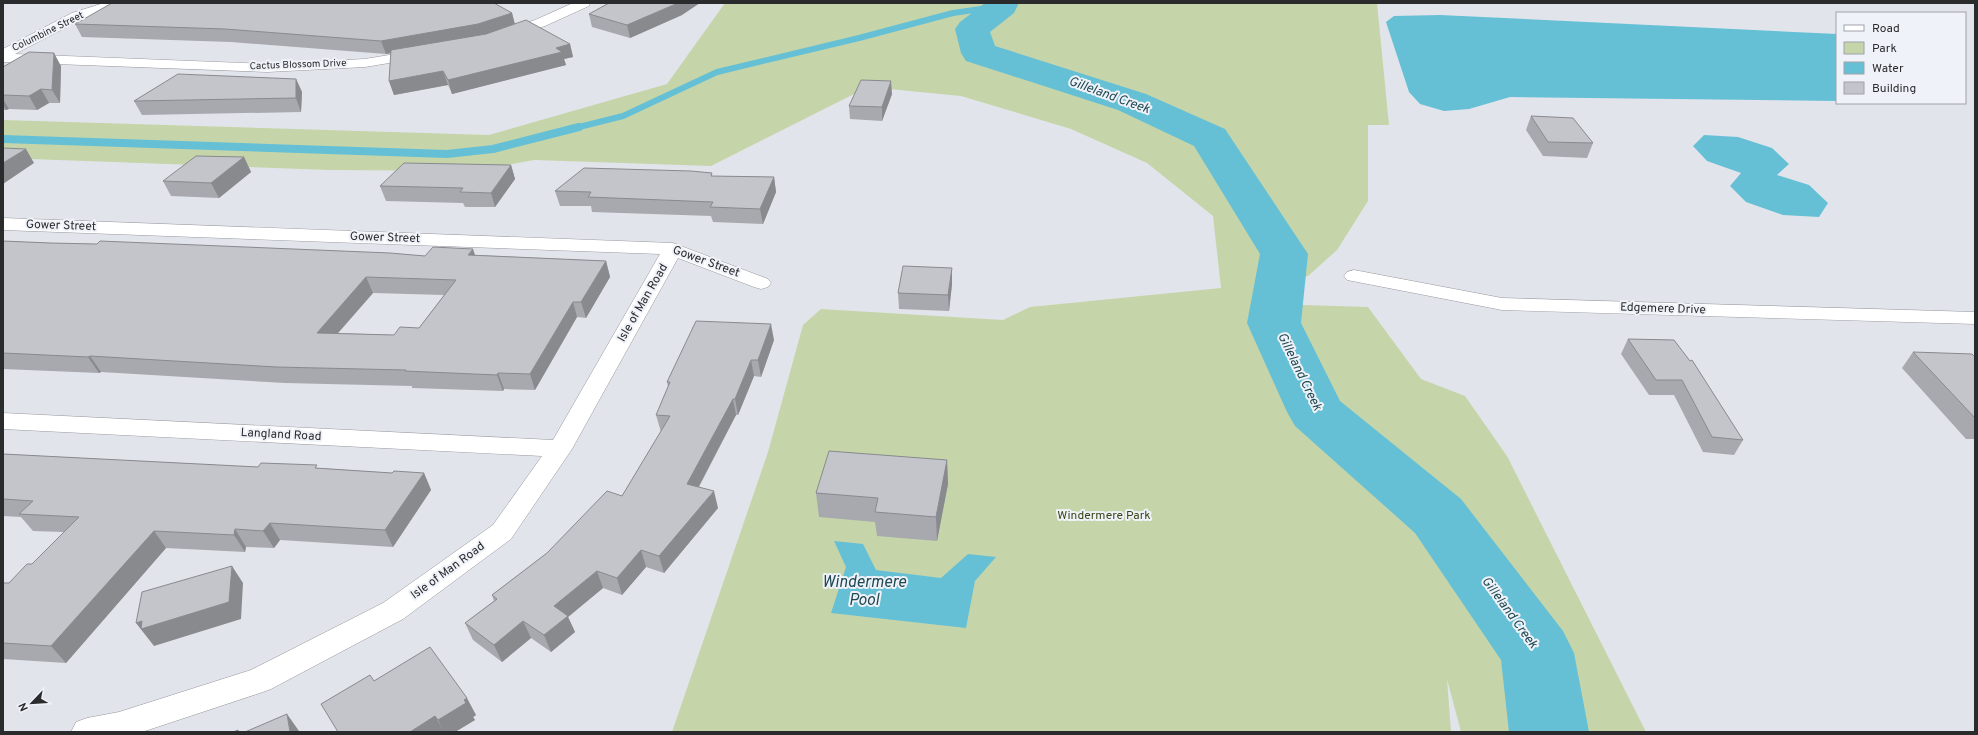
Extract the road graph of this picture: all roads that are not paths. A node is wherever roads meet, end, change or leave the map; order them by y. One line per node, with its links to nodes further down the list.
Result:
1 (117, 3): 5 (street, Columbine Street)
2 (584, 3): 3 (street)
3 (492, 40)
4 (431, 53): 6 (street, Cactus Blossom Drive)
5 (3, 55)
6 (3, 58)
7 (3, 224): 8 (street, Gower Street)
8 (673, 248): 10 (street, Gower Street); 13 (street, Isle of Man Road)
9 (1354, 276): 11 (street, Edgemere Drive)
10 (761, 282)
11 (1975, 318)
12 (3, 421): 13 (street, Langland Road)
13 (560, 449): 14 (street, Isle of Man Road)
14 (87, 732)

